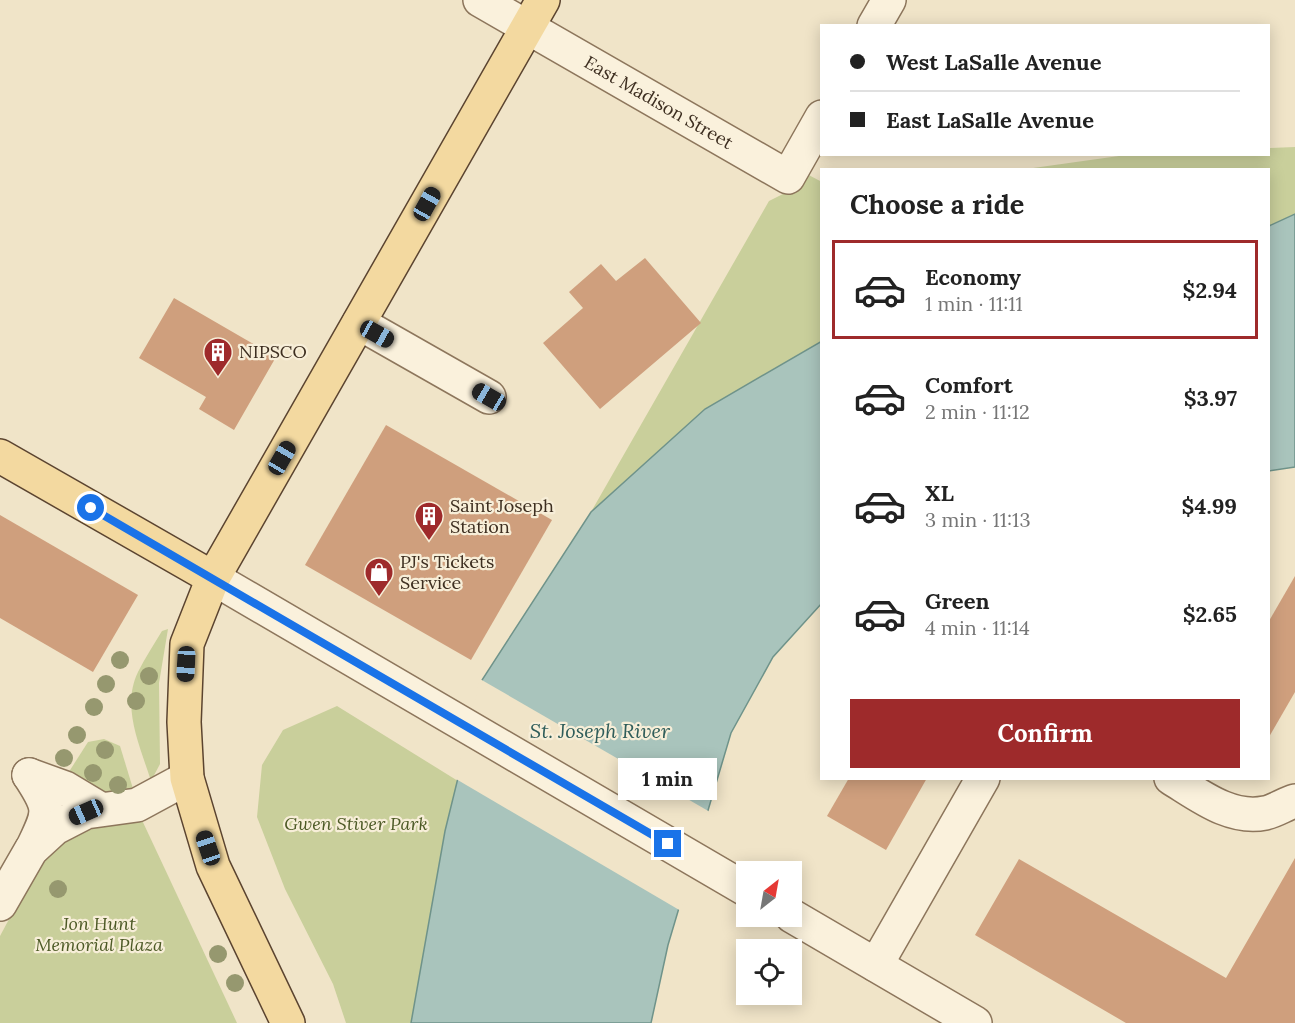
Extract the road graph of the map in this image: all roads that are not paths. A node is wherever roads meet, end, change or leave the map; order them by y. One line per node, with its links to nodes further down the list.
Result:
1 (480, 0): 3 (street, East Madison Street)
2 (889, 0): 4 (street)
3 (535, 13): 5 (street, East Madison Street); 6 (main road)
4 (875, 24)
5 (820, 121)
6 (358, 323): 7 (street); 9 (main road)
7 (489, 397)
8 (0, 456): 9 (main road)
9 (213, 578): 10 (main road); 16 (street)
10 (187, 778): 14 (street); 20 (main road)
11 (982, 780): 19 (street)
12 (1174, 780): 13 (street)
13 (1295, 801)
14 (100, 809): 15 (street); 15 (street)
15 (31, 850): 17 (street)
16 (736, 884)
17 (0, 904)
18 (802, 922): 19 (street)
19 (876, 965): 21 (street)
20 (288, 1023)
21 (975, 1023)

